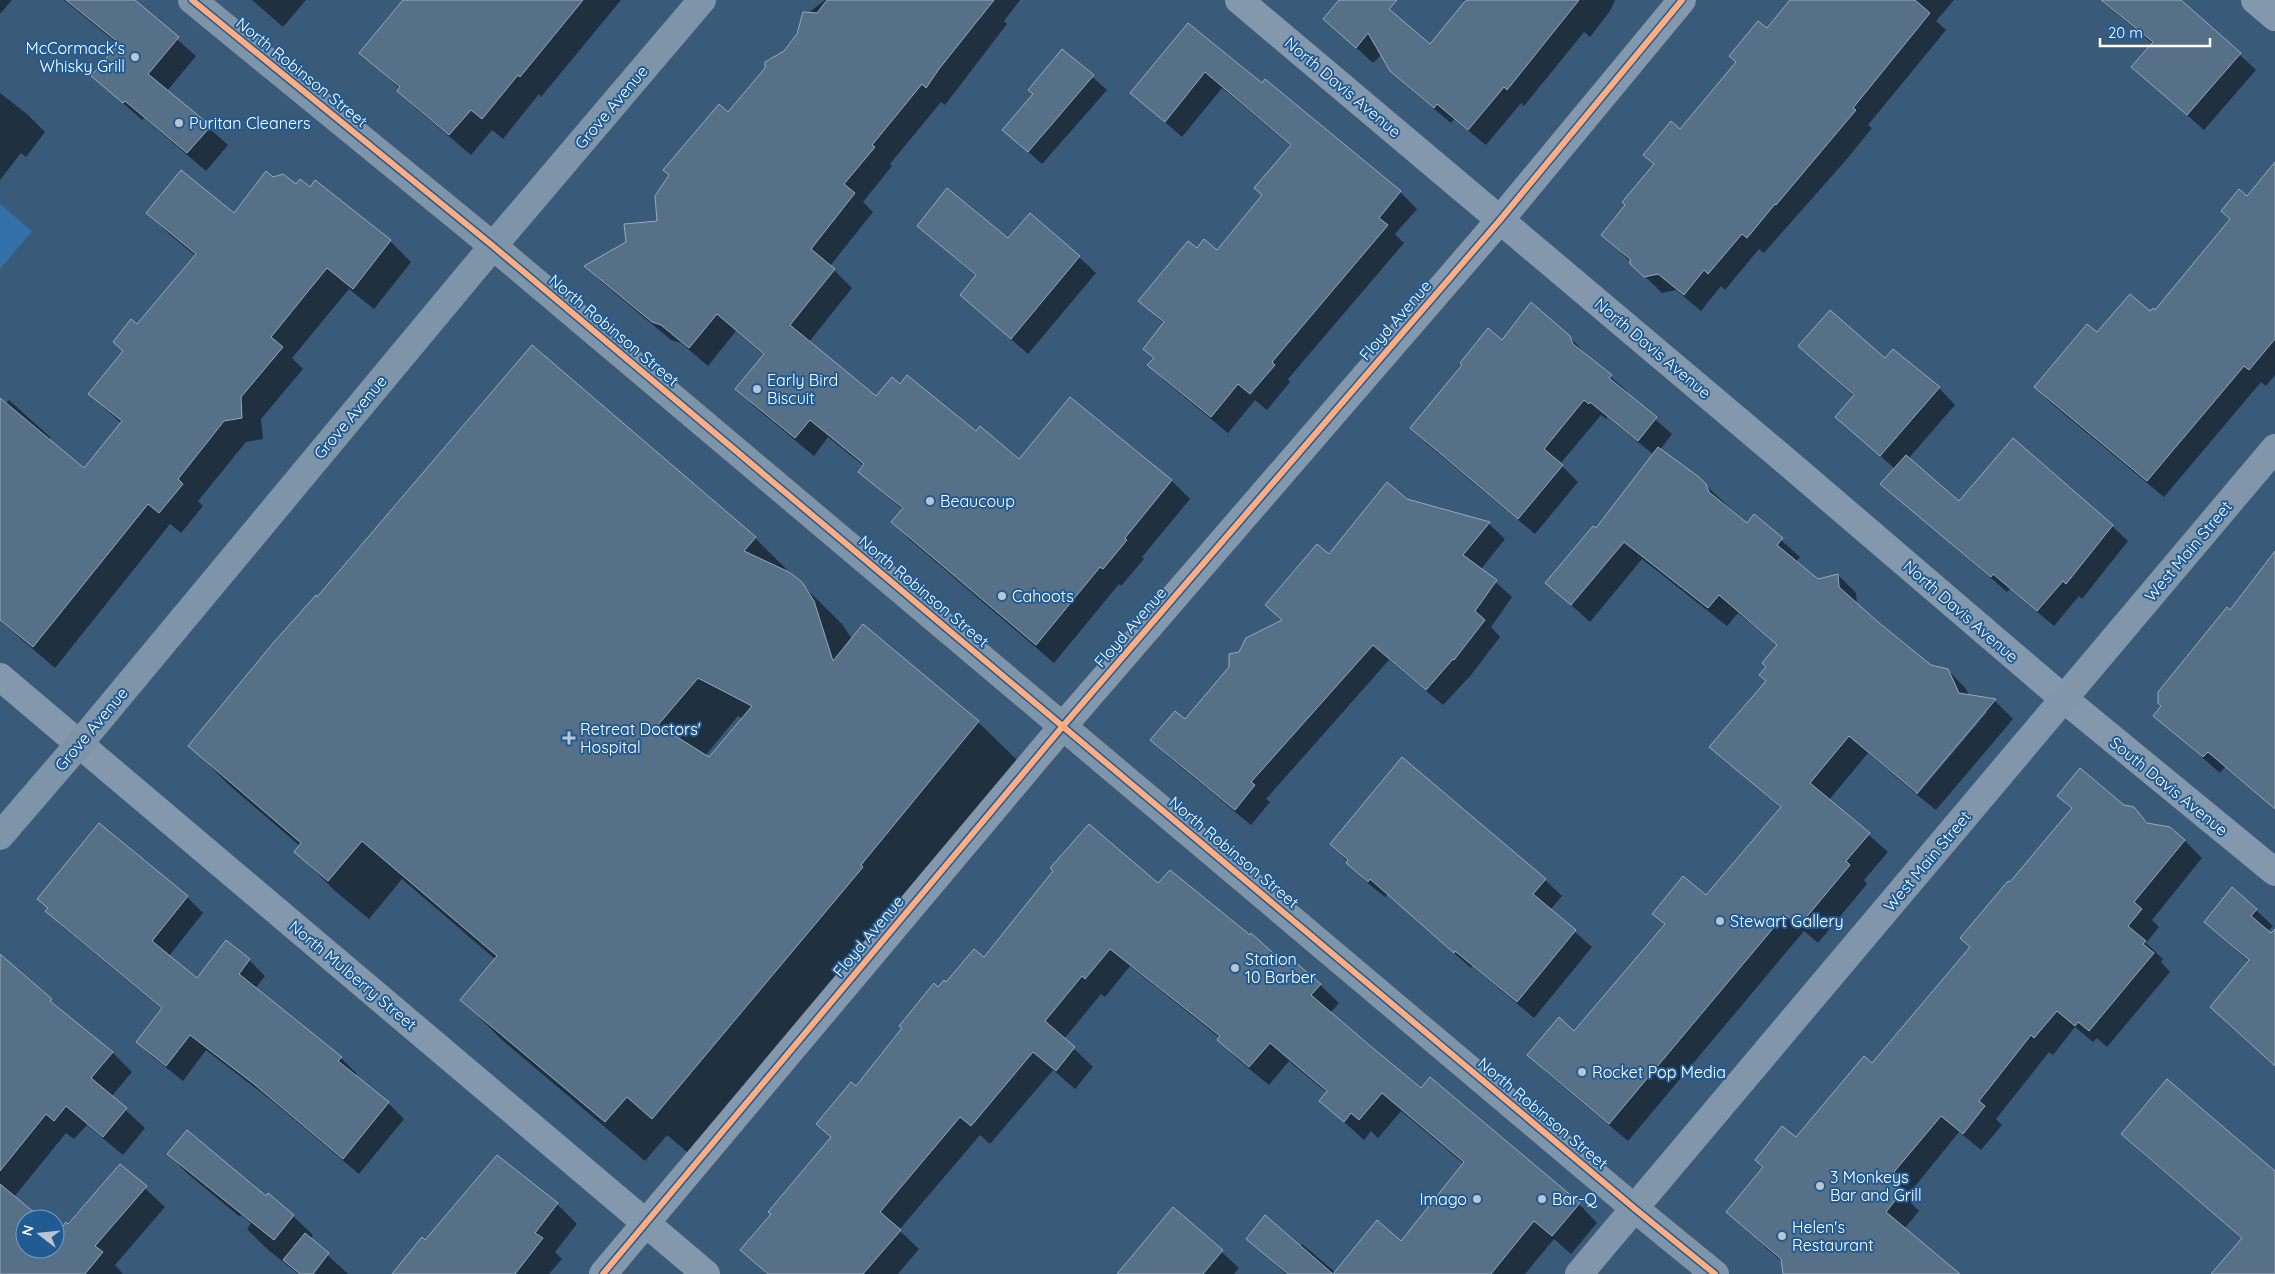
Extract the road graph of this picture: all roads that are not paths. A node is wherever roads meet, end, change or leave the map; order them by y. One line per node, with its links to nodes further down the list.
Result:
1 (192, 0): 8 (street, North Robinson Street)
2 (702, 0): 8 (street, Grove Avenue)
3 (1239, 0): 7 (street, North Davis Avenue)
4 (1682, 0): 7 (street, Floyd Avenue)
5 (2255, 0): 6 (street)
6 (2275, 17)
7 (1500, 220): 11 (street, North Davis Avenue); 12 (street, Floyd Avenue)
8 (493, 246): 12 (street, North Robinson Street); 13 (street, Grove Avenue)
9 (2275, 448): 11 (main road, West Main Street)
10 (0, 677): 13 (street, North Mulberry Street)
11 (2064, 699): 15 (street, South Davis Avenue); 16 (main road, West Main Street)
12 (1062, 726): 16 (street, North Robinson Street); 17 (street, Floyd Avenue)
13 (79, 744): 14 (street, Grove Avenue); 17 (street, North Mulberry Street)
14 (0, 836)
15 (2275, 872)
16 (1634, 1208): 20 (main road, West Main Street); 21 (street, North Robinson Street)
17 (645, 1222): 18 (street, Floyd Avenue); 19 (street, North Mulberry Street)
18 (603, 1274)
19 (706, 1274)
20 (1579, 1274)
21 (1715, 1274)

